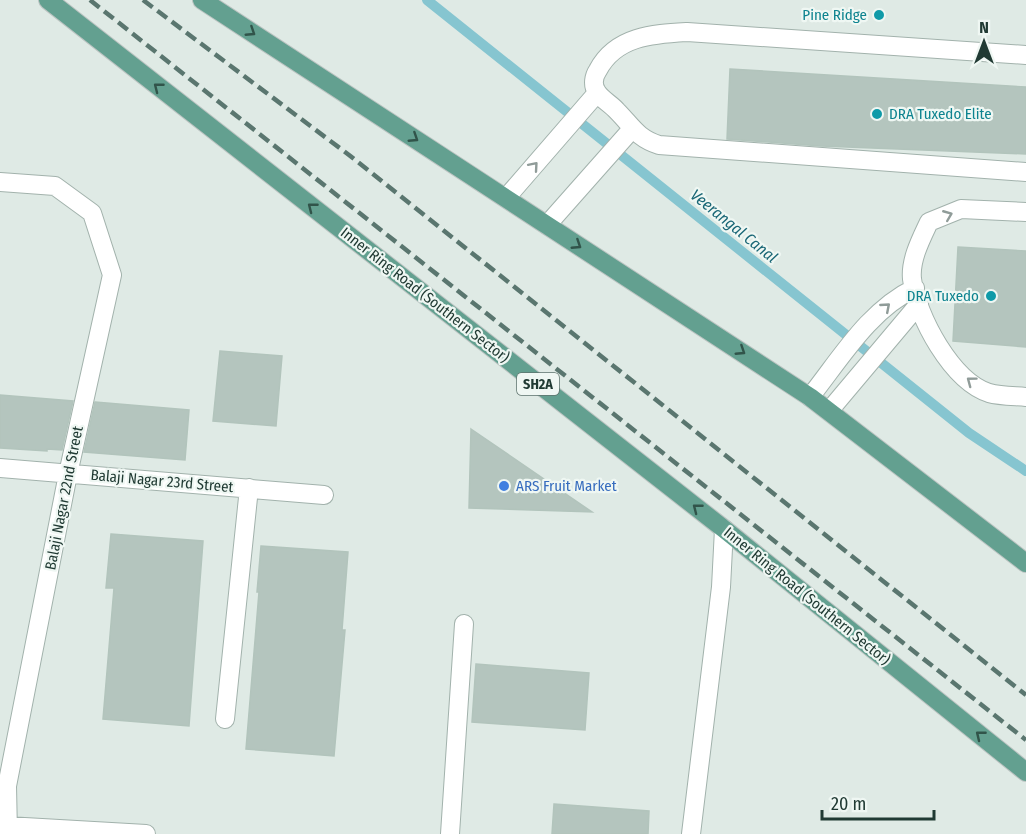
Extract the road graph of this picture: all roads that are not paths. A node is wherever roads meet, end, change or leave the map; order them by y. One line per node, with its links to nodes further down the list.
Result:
1 (48, 0): 19 (main road, Inner Ring Road (Southern Sector) / SH2A, one-way to 1)
2 (202, 0): 8 (main road, one-way to 8)
3 (1026, 55): 4 (street)
4 (597, 93): 5 (street); 8 (street, one-way to 4)
5 (632, 129): 6 (street); 10 (street)
6 (1026, 172)
7 (0, 182): 16 (street, Balaji Nagar 22nd Street)
8 (506, 198): 10 (main road)
9 (1026, 212): 11 (street, one-way to 9)
10 (547, 225): 12 (main road, one-way to 12)
11 (917, 296): 12 (street, one-way to 11); 13 (street, one-way to 11); 14 (street)
12 (810, 397): 14 (main road)
13 (1026, 397)
14 (829, 411): 20 (main road)
15 (0, 468): 16 (street, Balaji Nagar 23rd Street)
16 (68, 474): 17 (street, Balaji Nagar 23rd Street); 24 (street, Balaji Nagar 22nd Street)
17 (249, 488): 18 (street, Balaji Nagar 23rd Street); 22 (street)
18 (324, 495)
19 (724, 529): 23 (main road, Inner Ring Road (Southern Sector) / SH2A, one-way to 19); 28 (street)
20 (1026, 563)
21 (464, 624): 27 (street)
22 (225, 719)
23 (1026, 772)
24 (4, 786): 25 (street, Balaji Nagar 22nd Street)
25 (8, 830): 26 (street)
26 (146, 834)
27 (450, 834)
28 (691, 834)

